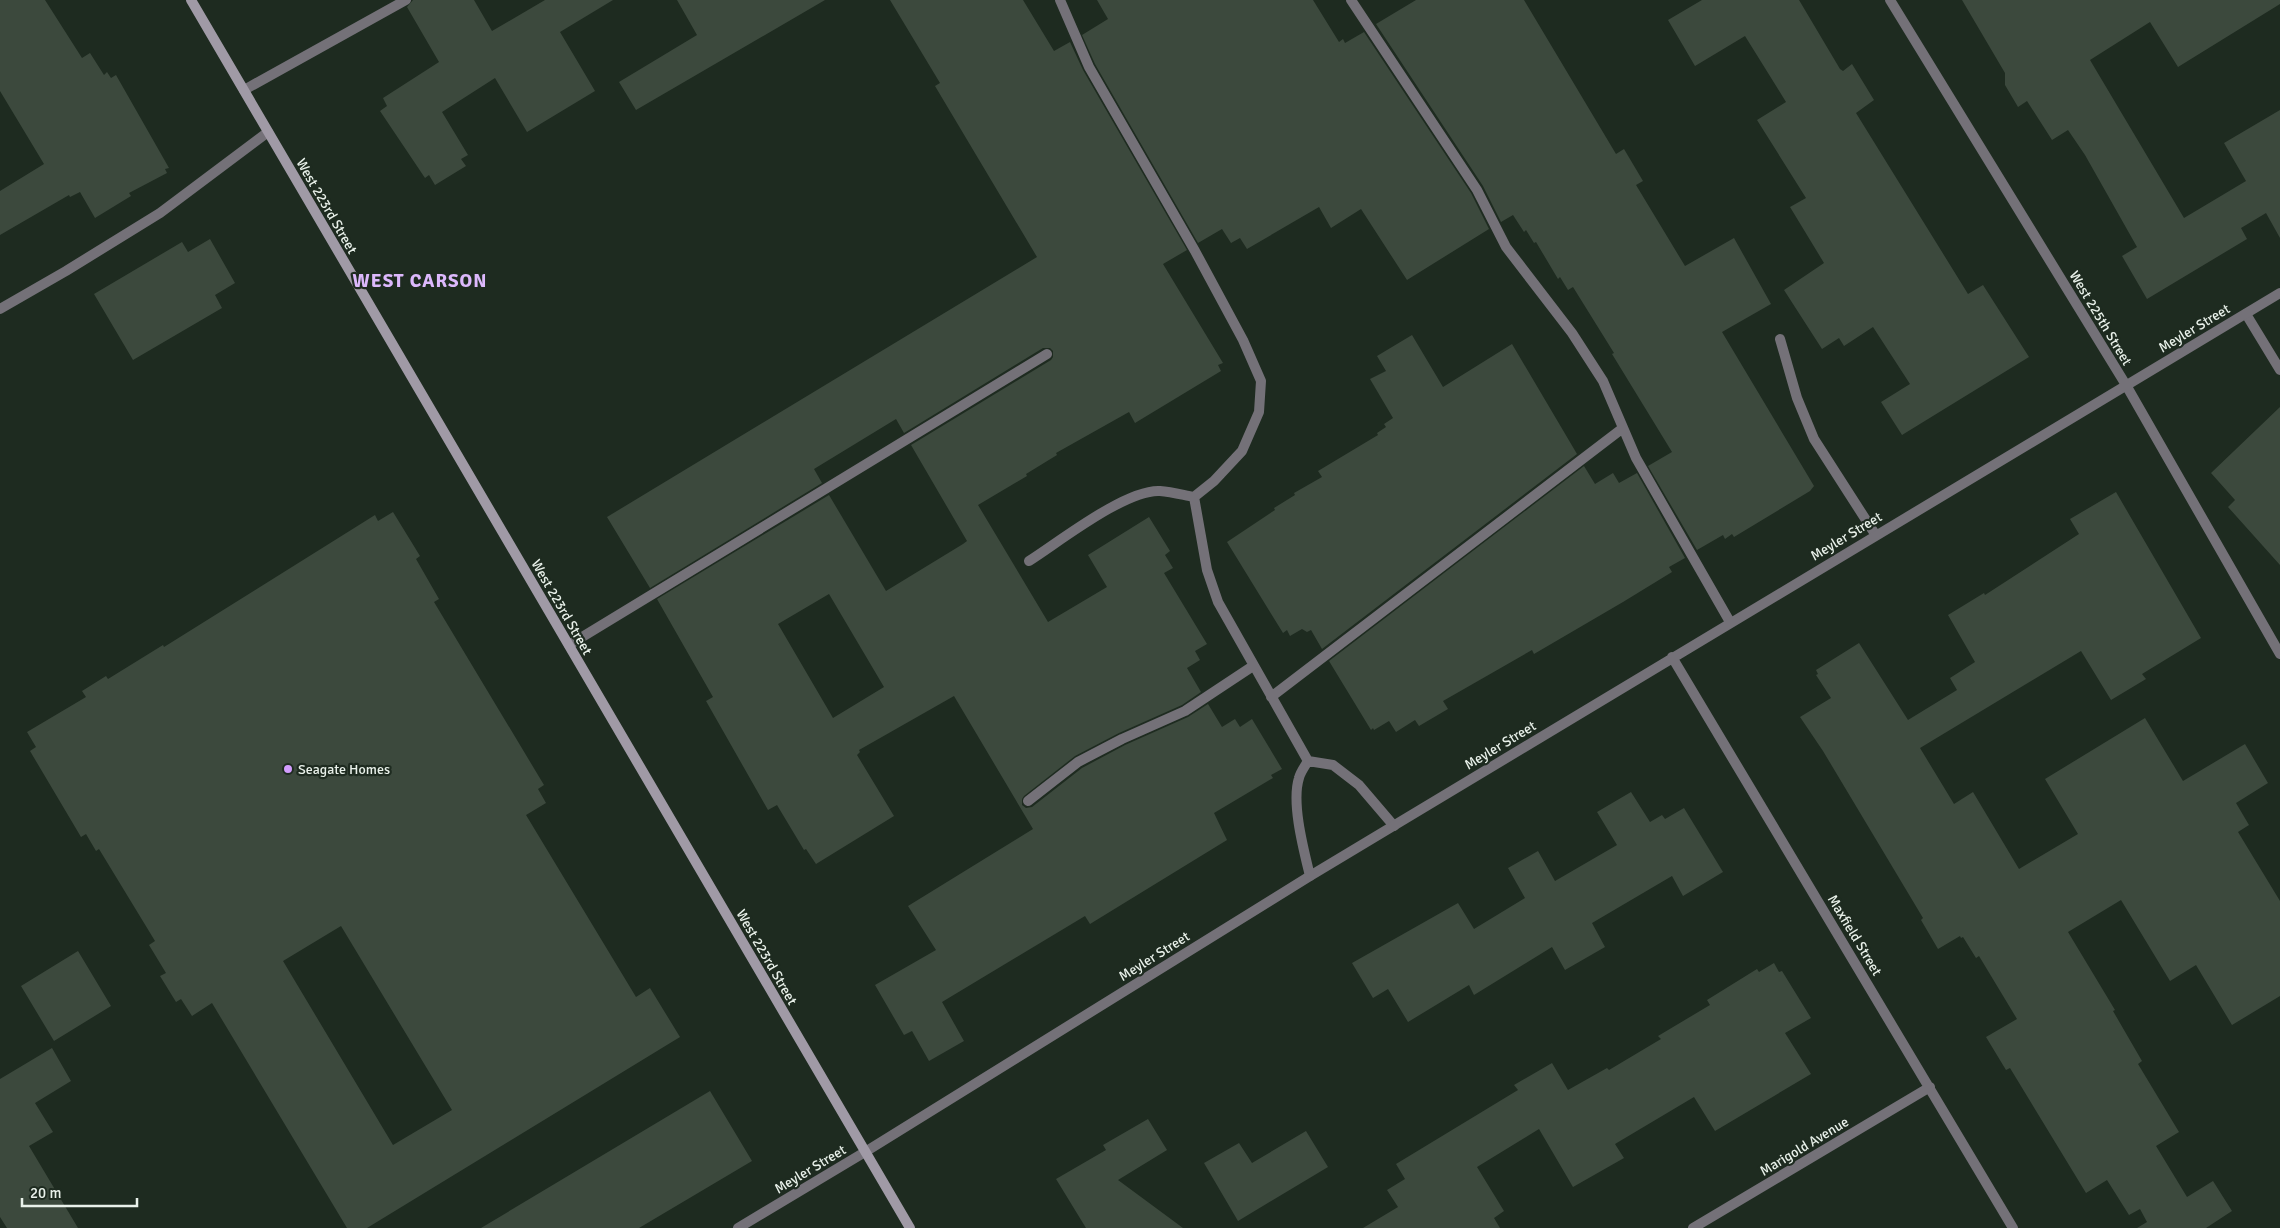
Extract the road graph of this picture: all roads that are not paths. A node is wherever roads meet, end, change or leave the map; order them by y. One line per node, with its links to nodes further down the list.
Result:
1 (191, 0): 6 (main road, West 223rd Street)
2 (406, 0): 6 (street)
3 (1060, 0): 16 (street)
4 (1351, 0): 15 (street)
5 (1890, 0): 14 (street, West 225th Street)
6 (244, 90): 7 (main road, West 223rd Street)
7 (268, 132): 9 (street); 20 (main road, West 223rd Street)
8 (2280, 293): 10 (street, Meyler Street)
9 (0, 309)
10 (2246, 314): 13 (street); 14 (street, Meyler Street)
11 (1780, 340): 17 (street)
12 (1047, 354): 20 (street)
13 (2280, 370)
14 (2126, 384): 17 (street, Meyler Street); 21 (street, West 225th Street)
15 (1624, 428): 19 (street); 24 (street)
16 (1194, 498): 18 (street); 23 (street)
17 (1875, 534): 19 (street, Meyler Street)
18 (1029, 561)
19 (1730, 622): 22 (street, Meyler Street)
20 (568, 645): 30 (main road, West 223rd Street)
21 (2280, 654)
22 (1672, 657): 27 (street, Meyler Street); 29 (street, Maxfield Street)
23 (1253, 666): 24 (street); 26 (street)
24 (1270, 698): 25 (street)
25 (1308, 761): 27 (street); 28 (street)
26 (1028, 801)
27 (1394, 826): 28 (street, Meyler Street)
28 (1310, 876): 30 (street, Meyler Street)
29 (1930, 1087): 33 (street, Marigold Avenue); 34 (street, Maxfield Street)
30 (865, 1152): 31 (street, Meyler Street); 32 (main road, West 223rd Street)
31 (738, 1228)
32 (910, 1228)
33 (1693, 1228)
34 (2013, 1228)

